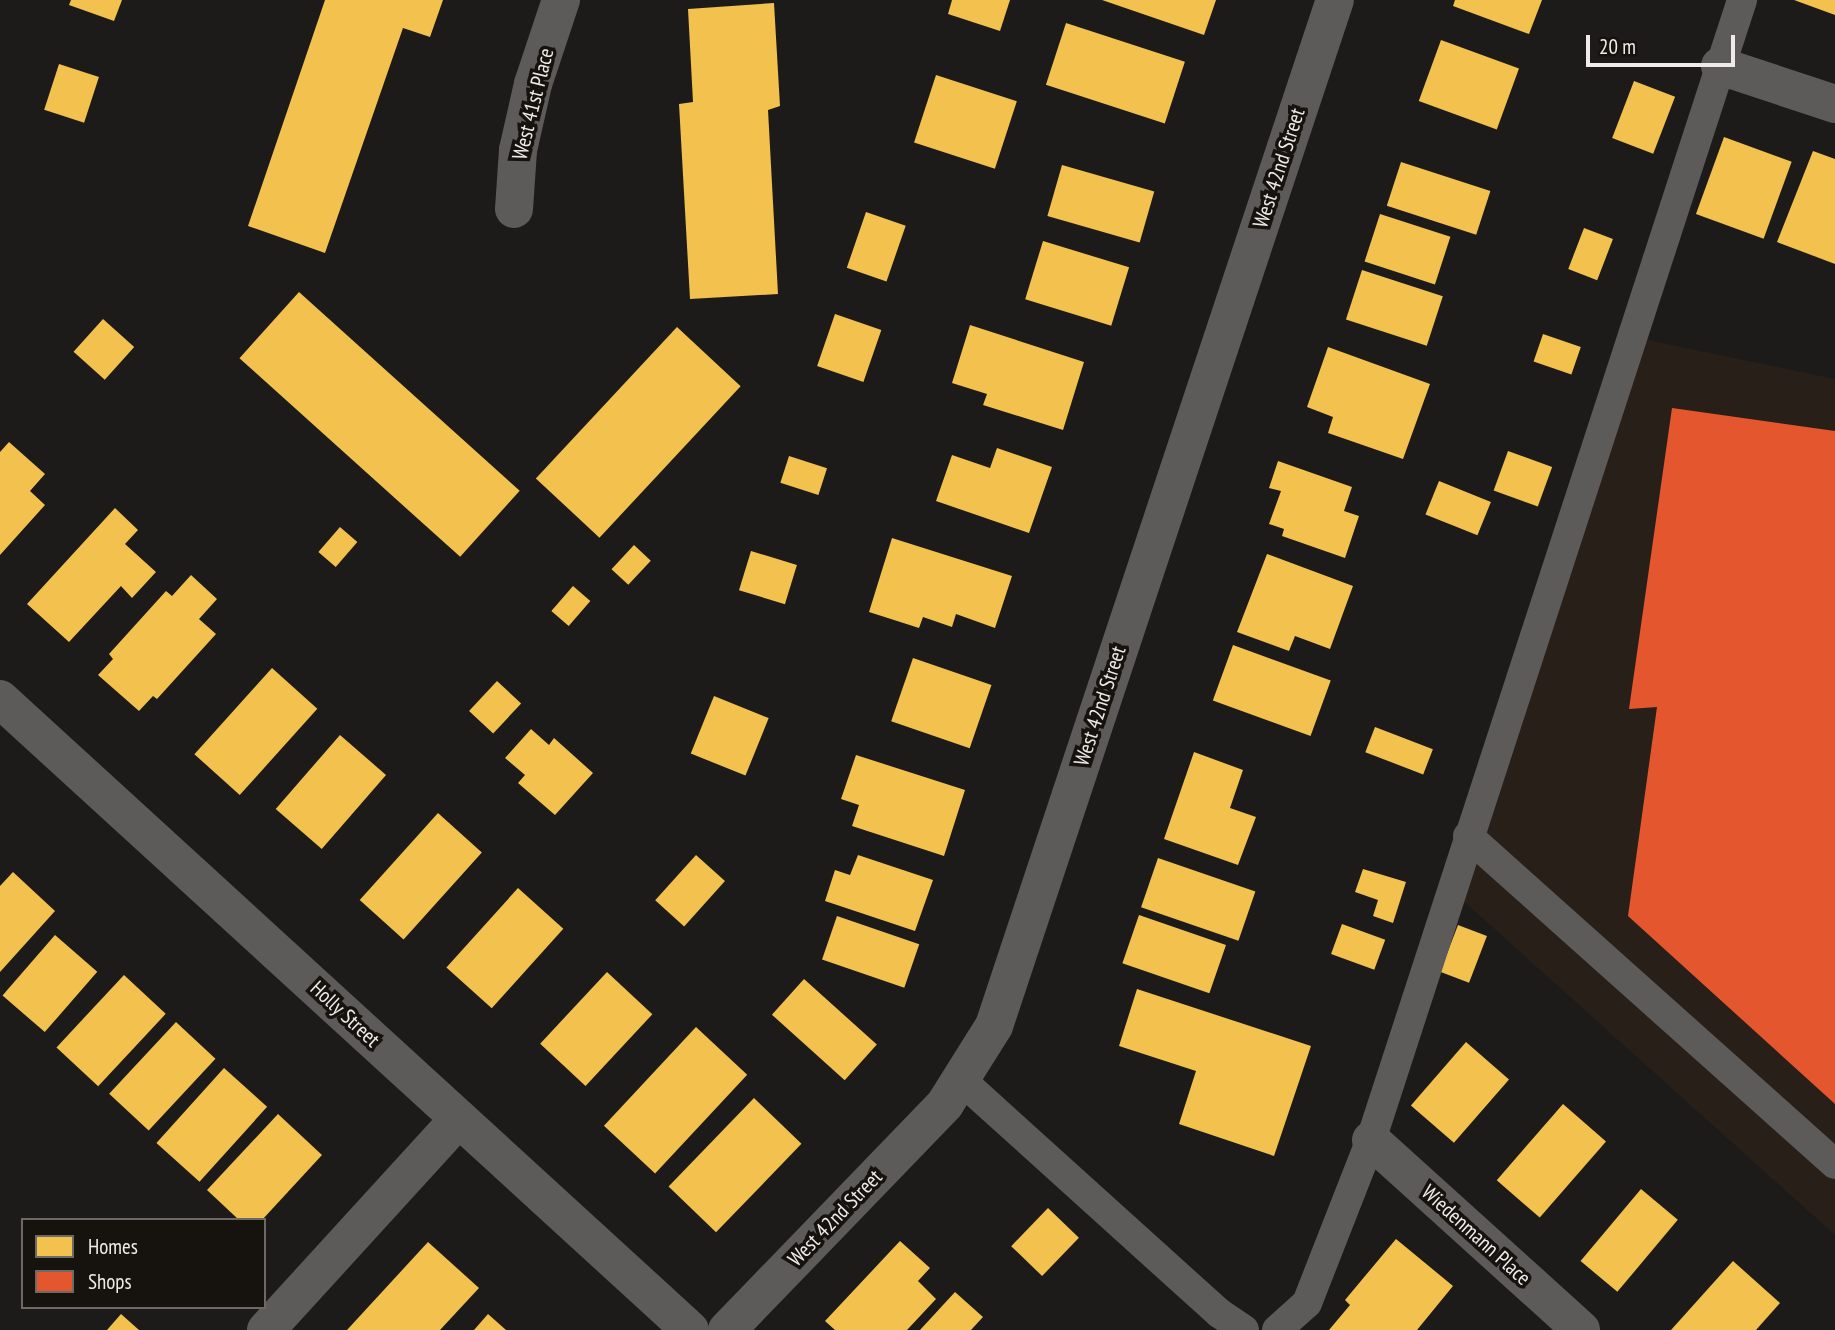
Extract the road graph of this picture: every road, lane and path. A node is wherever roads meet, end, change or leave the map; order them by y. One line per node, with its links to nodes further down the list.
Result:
1 (561, 0): 6 (street, West 41st Place)
2 (1335, 0): 9 (street, West 42nd Street)
3 (1742, 0): 4 (lane)
4 (1720, 66): 5 (street); 8 (lane)
5 (1835, 104)
6 (514, 209)
7 (0, 699): 10 (street, Holly Street)
8 (1468, 836): 11 (lane); 12 (lane)
9 (961, 1079): 15 (street, West 42nd Street); 16 (lane)
10 (459, 1119): 13 (street); 14 (street, Holly Street)
11 (1371, 1140): 17 (lane); 18 (street, Wiedenmann Place)
12 (1835, 1164)
13 (266, 1330)
14 (690, 1330)
15 (727, 1330)
16 (1244, 1330)
17 (1277, 1330)
18 (1581, 1330)

